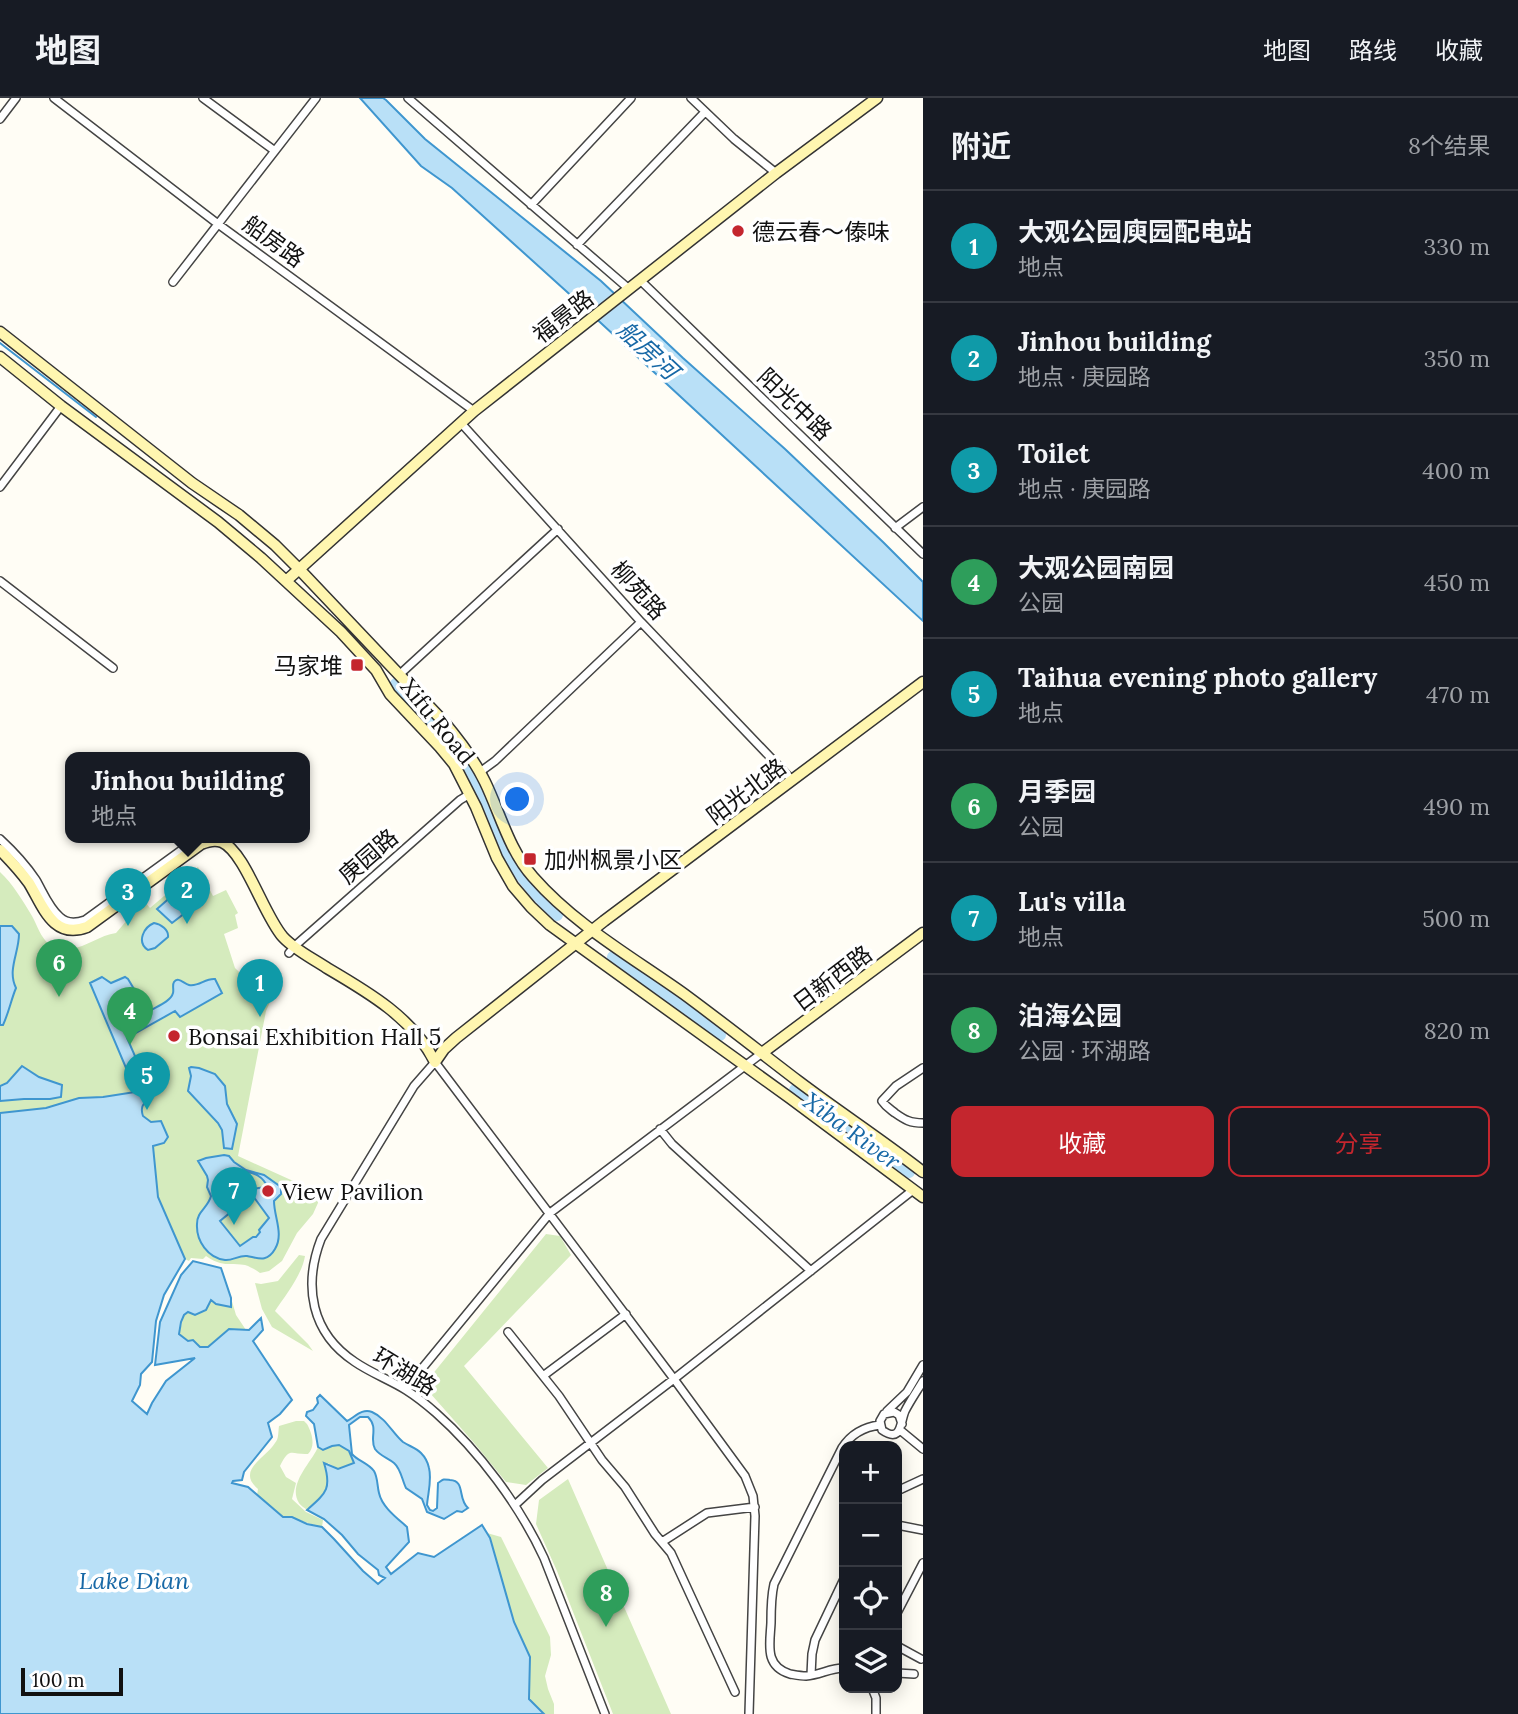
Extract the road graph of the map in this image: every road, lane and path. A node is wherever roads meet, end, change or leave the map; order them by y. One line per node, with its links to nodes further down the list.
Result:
1 (16, 98): 10 (street)
2 (54, 98): 14 (street, 船房路)
3 (203, 98): 11 (street)
4 (316, 98): 11 (street)
5 (408, 98): 13 (street)
6 (631, 98): 13 (street)
7 (691, 98): 9 (street)
8 (877, 98): 12 (main road, 福景路)
9 (705, 112): 12 (street); 15 (street)
10 (0, 120)
11 (275, 151): 14 (street)
12 (776, 173): 16 (main road, 福景路)
13 (531, 205): 15 (street)
14 (218, 224): 17 (street); 22 (street, 船房路)
15 (577, 245): 18 (street)
16 (640, 280): 18 (main road, 福景路); 26 (street, 阳光中路)
17 (173, 282)
18 (625, 292): 22 (main road, 福景路)
19 (0, 332): 29 (main road, Xifu Road)
20 (0, 357): 21 (main road, Xifu Road)
21 (61, 406): 24 (street); 31 (main road, Xifu Road)
22 (474, 411): 23 (main road, 福景路)
23 (461, 423): 27 (street, 柳苑路); 29 (main road, 福景路)
24 (0, 486)
25 (923, 507): 26 (street)
26 (895, 528): 28 (street, 阳光中路)
27 (558, 529): 32 (street, 柳苑路); 34 (street)
28 (923, 554)
29 (299, 569): 31 (main road, 福景路); 34 (main road, Xifu Road)
30 (0, 581): 33 (street)
31 (286, 581): 38 (main road, Xifu Road)
32 (641, 622): 36 (street); 37 (street, 柳苑路)
33 (113, 668)
34 (399, 675): 36 (main road, Xifu Road)
35 (923, 682): 37 (main road, 阳光北路)
36 (480, 772): 44 (main road, Xifu Road)
37 (792, 780): 44 (main road, 阳光北路)
38 (470, 794): 46 (main road, Xifu Road); 47 (street, 庚园路)
39 (0, 839): 40 (street)
40 (191, 843)
41 (206, 843): 43 (main road)
42 (228, 843): 47 (main road)
43 (0, 850)
44 (593, 930): 46 (main road, 阳光北路); 48 (main road, Xifu Road)
45 (923, 933): 48 (main road, 日新西路)
46 (575, 944): 49 (main road, 阳光北路); 50 (main road, Xifu Road)
47 (291, 950): 49 (main road)
48 (762, 1053): 50 (street); 54 (main road, Xifu Road)
49 (436, 1062): 57 (street); 65 (street, 环湖路)
50 (745, 1066): 53 (street); 55 (main road, Xifu Road)
51 (923, 1068): 52 (street)
52 (923, 1124)
53 (660, 1129): 57 (street); 58 (street)
54 (923, 1172)
55 (913, 1190): 56 (main road, Xifu Road); 58 (street)
56 (923, 1197)
57 (550, 1213): 59 (street); 65 (street)
58 (811, 1270): 63 (street)
59 (626, 1314): 62 (street); 63 (street)
60 (508, 1332): 62 (street)
61 (923, 1365): 66 (street)
62 (543, 1376): 69 (street)
63 (674, 1379): 69 (street); 76 (street)
64 (923, 1381): 68 (street)
65 (407, 1391): 75 (street, 环湖路)
66 (884, 1414): 67 (street); 68 (street)
67 (880, 1424): 68 (street); 71 (street)
68 (901, 1427): 70 (street)
69 (592, 1443): 75 (street); 79 (street)
70 (923, 1449)
71 (836, 1460): 72 (street); 90 (street)
72 (839, 1462)
73 (923, 1479): 74 (street)
74 (902, 1489)
75 (515, 1505): 93 (street, 环湖路)
76 (755, 1507): 79 (street); 94 (street)
77 (902, 1526): 78 (street)
78 (923, 1530)
79 (662, 1542): 91 (street)
80 (923, 1563): 83 (street)
81 (839, 1591): 90 (street)
82 (902, 1595): 83 (street)
83 (906, 1595): 84 (street)
84 (902, 1603)
85 (902, 1649): 86 (street)
86 (921, 1659)
87 (839, 1668): 90 (street)
88 (902, 1673): 89 (street)
89 (915, 1674)
90 (811, 1675)
91 (735, 1692)
92 (874, 1693): 95 (street)
93 (605, 1714)
94 (749, 1714)
95 (876, 1714)

